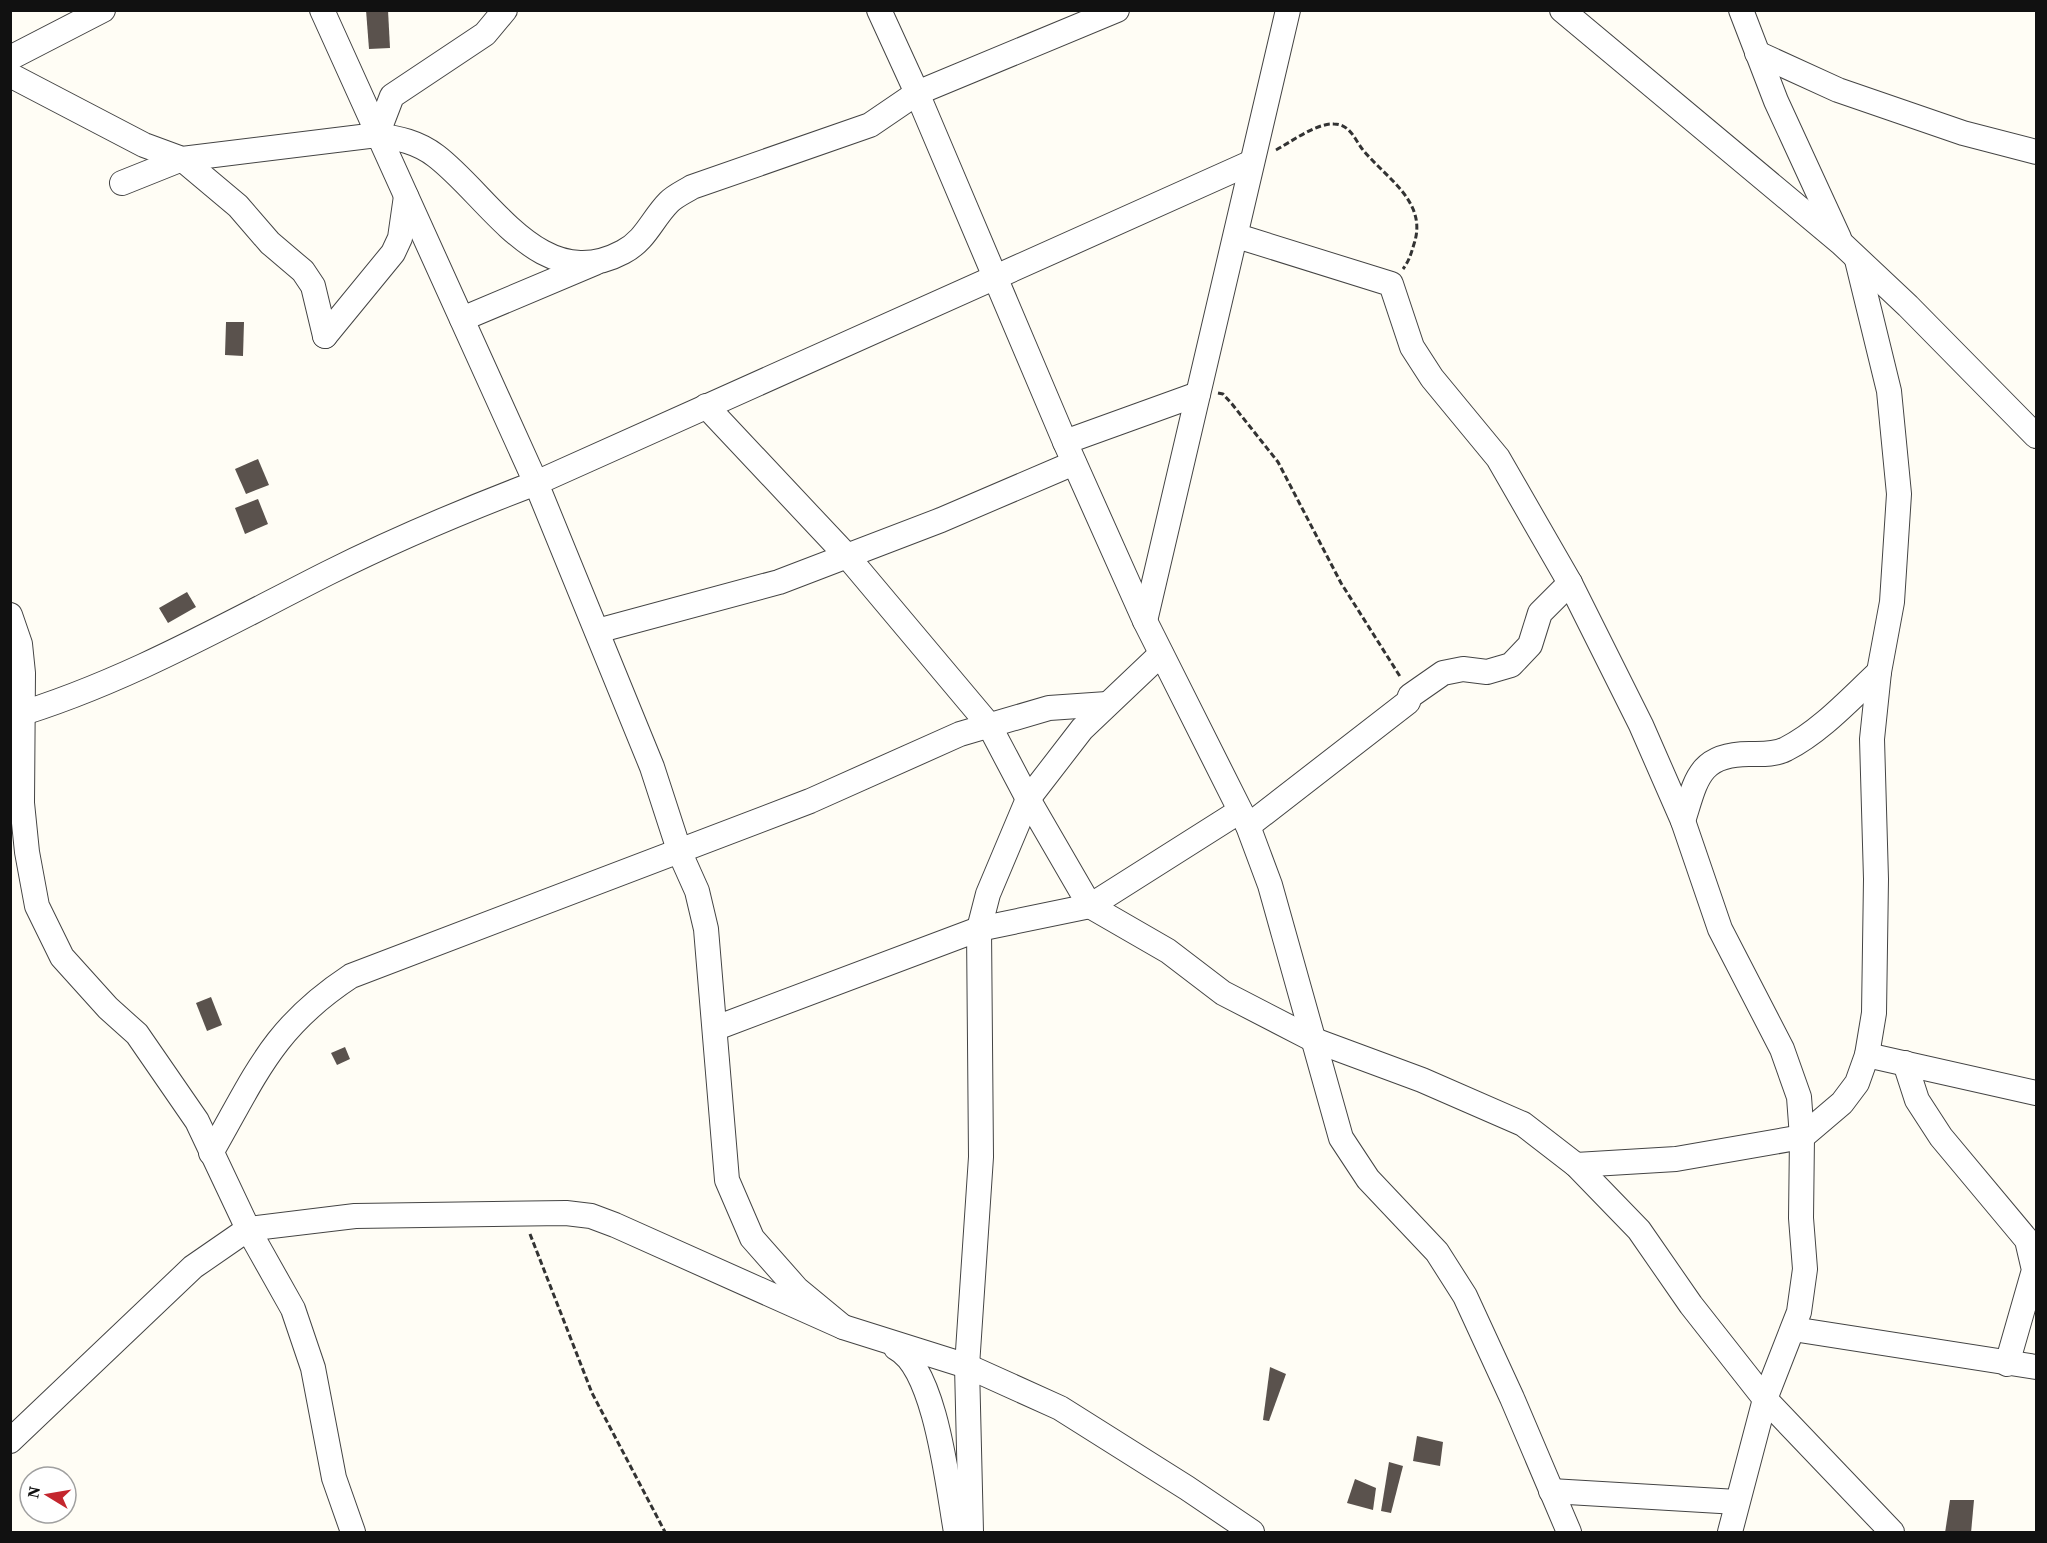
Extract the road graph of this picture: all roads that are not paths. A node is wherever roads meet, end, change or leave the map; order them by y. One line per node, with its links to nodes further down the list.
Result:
1 (103, 10): 10 (street)
2 (322, 10): 13 (street)
3 (505, 10): 13 (street)
4 (879, 10): 12 (street)
5 (1117, 10): 12 (street)
6 (1288, 10): 16 (street)
7 (1562, 10): 20 (street)
8 (1741, 10): 9 (street)
9 (1757, 53): 14 (street); 20 (street)
10 (10, 58)
11 (10, 75): 15 (street)
12 (917, 93): 21 (street); 22 (street)
13 (377, 135): 15 (street); 18 (street); 21 (street)
14 (2037, 152)
15 (182, 159): 17 (street); 18 (street)
16 (1250, 163): 19 (street); 22 (street)
17 (122, 183)
18 (406, 196): 23 (street)
19 (1237, 236): 24 (street); 30 (street)
20 (1849, 251): 26 (street); 35 (street)
21 (599, 261): 23 (street)
22 (993, 276): 25 (street); 27 (street)
23 (462, 320): 28 (street)
24 (1198, 394): 27 (street); 32 (street)
25 (705, 406): 28 (street); 29 (street)
26 (2037, 436)
27 (1069, 453): 29 (street); 32 (street)
28 (536, 483): 33 (street); 37 (street)
29 (847, 556): 33 (street); 38 (street)
30 (1570, 583): 41 (street); 42 (street)
31 (10, 615): 37 (street)
32 (1145, 621): 34 (street)
33 (597, 631): 43 (street)
34 (1161, 654): 36 (street); 41 (street)
35 (1879, 672): 42 (street); 48 (street)
36 (1107, 704): 38 (street); 39 (street)
37 (17, 715): 40 (street)
38 (989, 725): 39 (street); 43 (street)
39 (1028, 800): 44 (street); 45 (street)
40 (16, 803): 52 (street)
41 (1244, 819): 44 (street); 47 (street)
42 (1683, 821): 51 (street)
43 (680, 853): 46 (street); 52 (street)
44 (1090, 906): 45 (street); 47 (street)
45 (980, 928): 46 (street); 59 (street)
46 (716, 1028): 55 (street)
47 (1314, 1040): 53 (street); 63 (street)
48 (1867, 1055): 49 (street); 51 (street)
49 (1905, 1063): 50 (street); 58 (street)
50 (2037, 1093)
51 (1802, 1137): 53 (street); 56 (street)
52 (211, 1153): 54 (street)
53 (1576, 1165): 61 (street)
54 (248, 1229): 55 (street); 62 (street); 65 (street)
55 (843, 1327): 57 (street)
56 (1793, 1329): 58 (street); 61 (street)
57 (885, 1342): 59 (street); 66 (street)
58 (2007, 1364): 60 (street)
59 (967, 1366): 67 (street); 68 (street)
60 (2037, 1367)
61 (1765, 1399): 64 (street); 71 (street)
62 (10, 1442)
63 (1551, 1491): 64 (street); 69 (street)
64 (1737, 1502): 70 (street)
65 (353, 1533)
66 (956, 1533)
67 (971, 1533)
68 (1252, 1533)
69 (1569, 1533)
70 (1730, 1533)
71 (1892, 1533)

